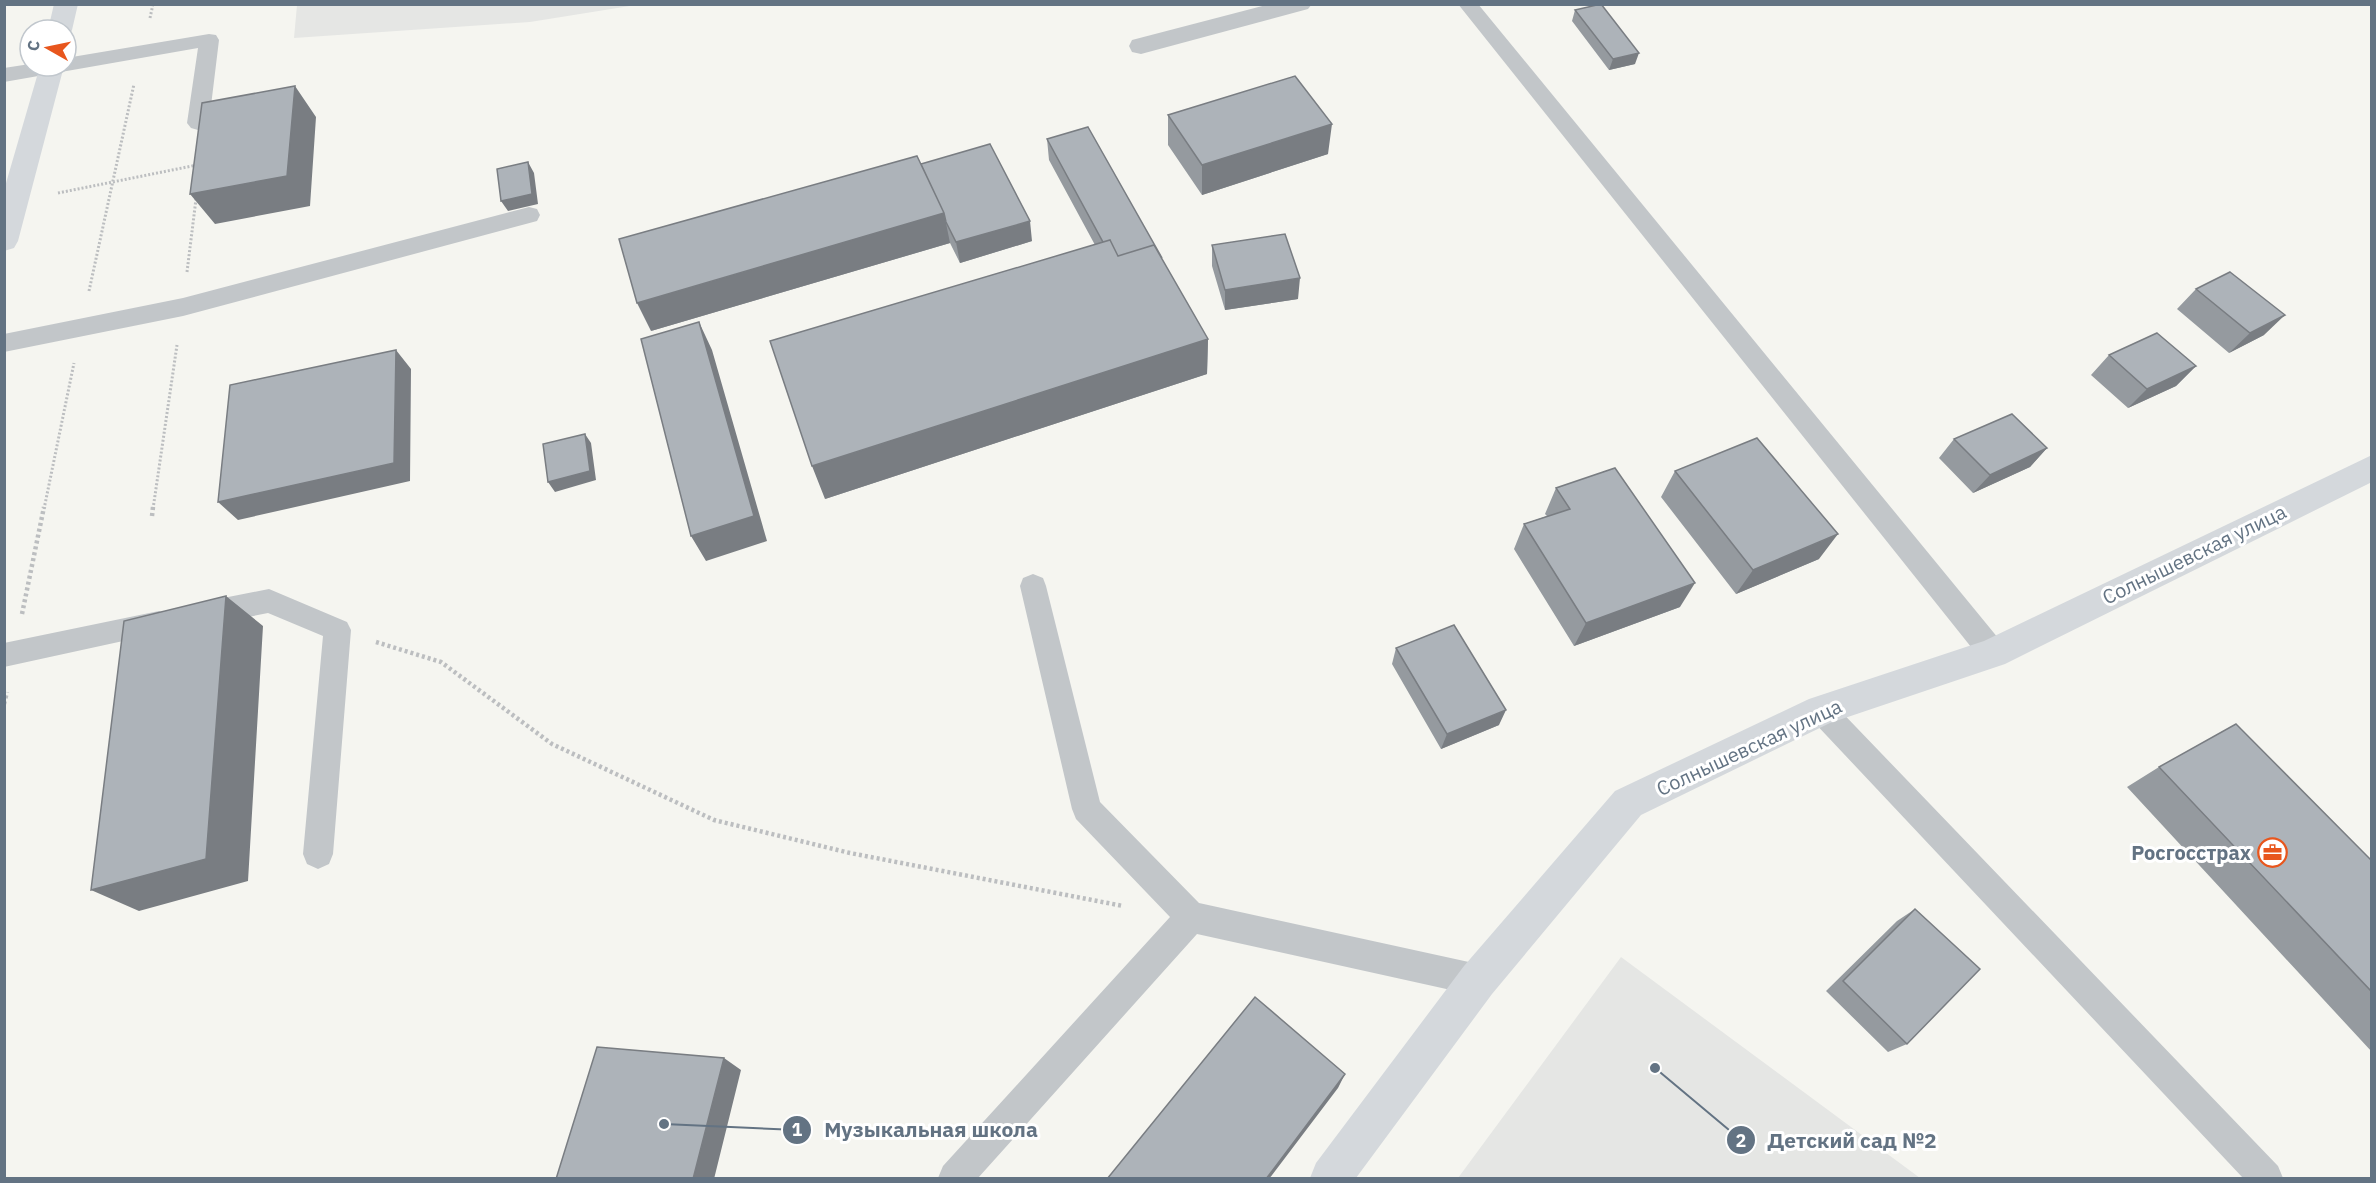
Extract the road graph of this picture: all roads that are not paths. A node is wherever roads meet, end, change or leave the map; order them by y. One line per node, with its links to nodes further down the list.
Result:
1 (1300, 4): 3 (street)
2 (1467, 4): 13 (lane)
3 (1141, 46)
4 (78, 62): 6 (lane)
5 (53, 78): 7 (street)
6 (240, 115)
7 (12, 189): 9 (street)
8 (529, 215): 10 (lane)
9 (4, 241)
10 (4, 343)
11 (2372, 467): 13 (street, Солнышевская улица)
12 (1033, 586): 17 (lane)
13 (1994, 653): 15 (street, Солнышевская улица)
14 (4, 655): 16 (lane)
15 (1821, 710): 18 (street, Солнышевская улица); 21 (lane)
16 (318, 855)
17 (1191, 917): 18 (lane); 19 (lane)
18 (1478, 980): 20 (street, Солнышевская улица)
19 (954, 1179)
20 (1331, 1179)
21 (2266, 1179)

